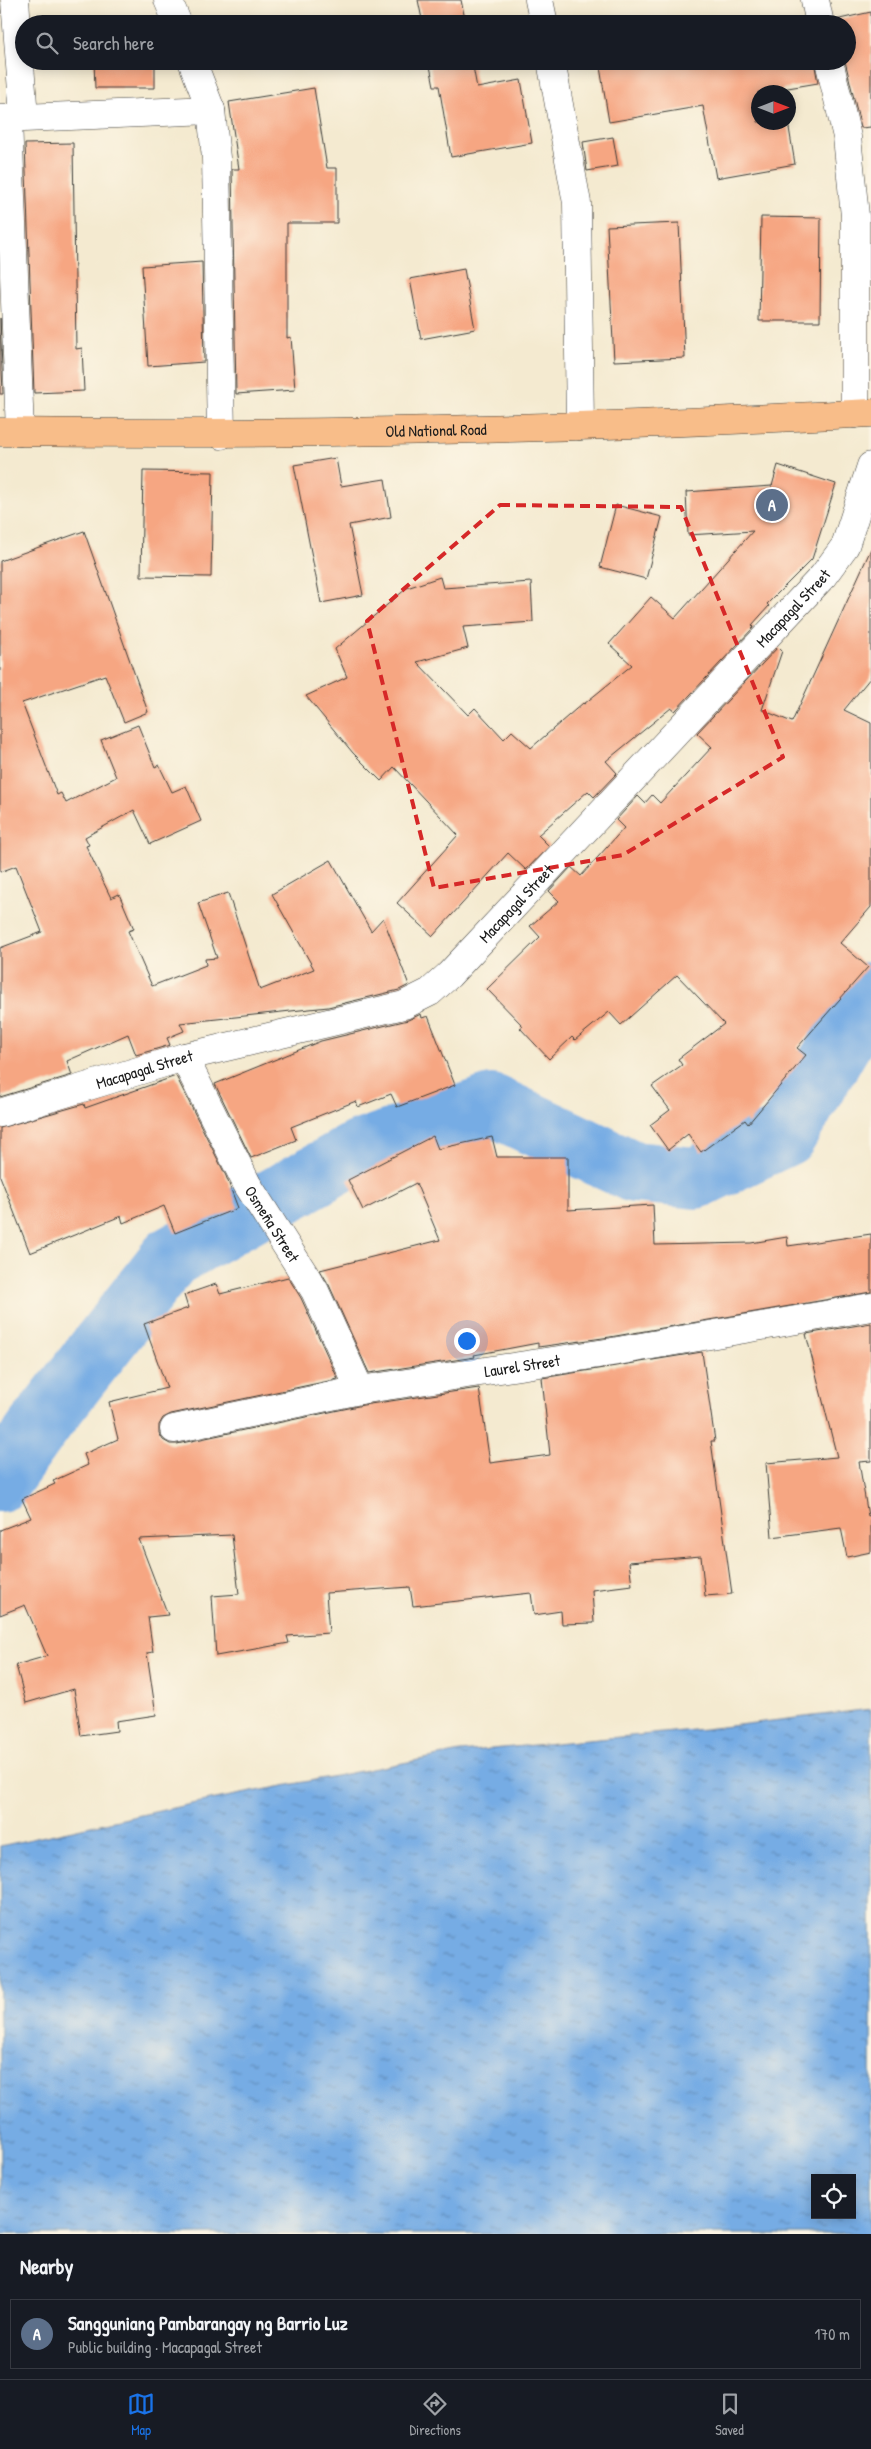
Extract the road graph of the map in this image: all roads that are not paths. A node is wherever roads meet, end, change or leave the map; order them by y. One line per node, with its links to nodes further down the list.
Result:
1 (15, 0): 12 (street)
2 (168, 0): 5 (street)
3 (539, 0): 6 (street)
4 (815, 0): 7 (street)
5 (174, 15)
6 (542, 15)
7 (818, 15)
8 (195, 70): 11 (street)
9 (553, 70): 14 (street)
10 (831, 70): 13 (street)
11 (210, 110): 12 (street); 16 (street)
12 (11, 118): 15 (street)
13 (863, 414): 14 (main road, Old National Road)
14 (580, 426): 16 (main road, Old National Road)
15 (10, 432): 16 (main road, Old National Road)
16 (221, 435)
17 (871, 466): 18 (street, Macapagal Street)
18 (184, 1057): 19 (street, Macapagal Street); 21 (street, Osmeña Street)
19 (0, 1113)
20 (871, 1306): 21 (street, Laurel Street)
21 (360, 1390): 22 (street, Laurel Street)
22 (174, 1429)

